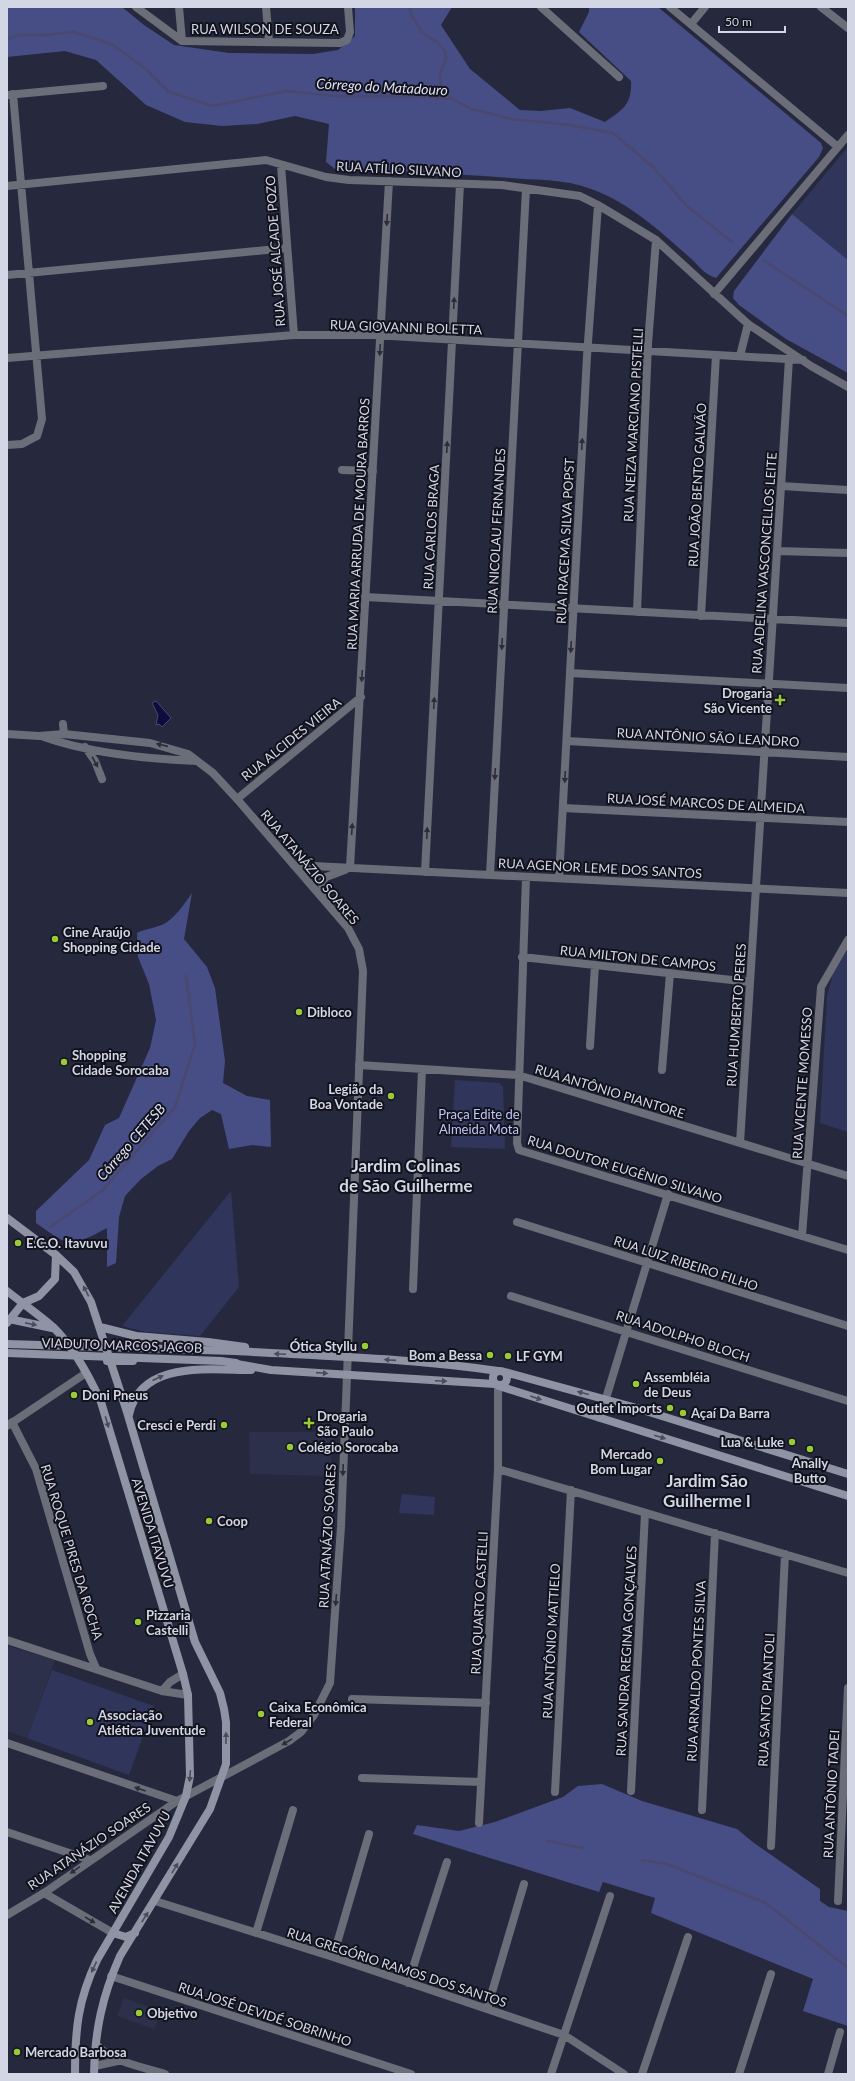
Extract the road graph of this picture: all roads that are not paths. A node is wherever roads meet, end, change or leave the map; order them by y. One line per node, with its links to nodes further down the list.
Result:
1 (136, 7): 11 (street, RUA WILSON DE SOUZA)
2 (179, 7): 11 (street)
3 (266, 7): 12 (street)
4 (348, 7): 12 (street, RUA WILSON DE SOUZA)
5 (541, 7): 13 (street)
6 (670, 7): 9 (street)
7 (705, 7): 9 (street)
8 (822, 7): 10 (street)
9 (691, 24): 17 (street)
10 (848, 28)
11 (182, 41): 12 (street, RUA WILSON DE SOUZA)
12 (270, 42)
13 (619, 77)
14 (103, 86): 15 (street)
15 (10, 94): 20 (street)
16 (848, 135): 17 (street)
17 (838, 147): 29 (street)
18 (281, 165): 19 (street, RUA ATÍLIO SILVANO); 20 (street, RUA ATÍLIO SILVANO); 26 (street, RUA JOSÉ ALCADE POZO)
19 (389, 181): 21 (street, RUA ATÍLIO SILVANO); 32 (street, RUA MARIA ARRUDA DE MOURA BARROS, one-way to 32)
20 (21, 184): 22 (street, RUA ATÍLIO SILVANO); 27 (street)
21 (460, 184): 23 (street, RUA ATÍLIO SILVANO); 33 (street, RUA CARLOS BRAGA, one-way to 21)
22 (7, 186)
23 (526, 189): 24 (street, RUA ATÍLIO SILVANO); 34 (street, RUA NICOLAU FERNANDES)
24 (598, 205): 25 (street, RUA ATÍLIO SILVANO); 35 (street, RUA IRACEMA SILVA POPST)
25 (656, 240): 29 (street, RUA ATÍLIO SILVANO); 36 (street, RUA NEIZA MARCIANO PISTELLI)
26 (287, 248): 27 (street); 31 (street, RUA JOSÉ ALCADE POZO)
27 (29, 273): 28 (street); 38 (street)
28 (7, 275)
29 (714, 294): 30 (street, RUA ATÍLIO SILVANO)
30 (748, 324): 39 (street); 42 (street, RUA ATÍLIO SILVANO)
31 (294, 335): 32 (street, RUA GIOVANNI BOLETTA); 38 (street, RUA GIOVANNI BOLETTA)
32 (381, 335): 33 (street, RUA GIOVANNI BOLETTA); 46 (street, RUA MARIA ARRUDA DE MOURA BARROS, one-way to 46)
33 (452, 339): 34 (street, RUA GIOVANNI BOLETTA); 52 (street, RUA CARLOS BRAGA, one-way to 33)
34 (518, 345): 35 (street, RUA GIOVANNI BOLETTA); 53 (street, RUA NICOLAU FERNANDES)
35 (587, 348): 36 (street, RUA GIOVANNI BOLETTA); 54 (street, RUA IRACEMA SILVA POPST, one-way to 35)
36 (648, 351): 37 (street, RUA GIOVANNI BOLETTA); 55 (street, RUA NEIZA MARCIANO PISTELLI)
37 (716, 355): 39 (street, RUA GIOVANNI BOLETTA); 56 (street, RUA JOÃO BENTO GALVÃO)
38 (36, 356): 40 (street, RUA GIOVANNI BOLETTA); 44 (street)
39 (740, 356): 41 (street, RUA GIOVANNI BOLETTA)
40 (7, 358)
41 (789, 359): 42 (street, RUA GIOVANNI BOLETTA); 47 (street, RUA ADELINA VASCONCELLOS LEITE)
42 (804, 360): 43 (street, RUA ATÍLIO SILVANO)
43 (848, 387)
44 (7, 445)
45 (342, 470): 46 (street)
46 (373, 471): 51 (street, RUA MARIA ARRUDA DE MOURA BARROS)
47 (781, 486): 48 (street); 49 (street, RUA ADELINA VASCONCELLOS LEITE)
48 (848, 490)
49 (777, 551): 50 (street); 57 (street, RUA ADELINA VASCONCELLOS LEITE)
50 (848, 553)
51 (365, 598): 52 (street); 62 (street, RUA MARIA ARRUDA DE MOURA BARROS, one-way to 62)
52 (439, 601): 53 (street); 81 (street, RUA CARLOS BRAGA, one-way to 52)
53 (504, 605): 54 (street); 82 (street, RUA NICOLAU FERNANDES, one-way to 82)
54 (574, 608): 55 (street); 59 (street, RUA IRACEMA SILVA POPST, one-way to 59)
55 (637, 612): 56 (street)
56 (701, 616): 57 (street)
57 (773, 619): 58 (street); 60 (street, RUA ADELINA VASCONCELLOS LEITE)
58 (848, 622)
59 (570, 673): 60 (street); 68 (street, RUA IRACEMA SILVA POPST)
60 (769, 683): 61 (street); 71 (street, RUA ADELINA VASCONCELLOS LEITE)
61 (848, 688)
62 (361, 697): 75 (street, RUA ALCIDES VIEIRA); 80 (street, RUA MARIA ARRUDA DE MOURA BARROS, one-way to 62)
63 (63, 724): 65 (street)
64 (7, 734): 66 (street, RUA ATANÁZIO SOARES)
65 (64, 734): 66 (street, RUA ATANÁZIO SOARES); 67 (street, RUA ATANÁZIO SOARES)
66 (40, 736): 69 (street, RUA ATANÁZIO SOARES)
67 (136, 741): 70 (street); 73 (street, RUA ATANÁZIO SOARES, one-way to 67)
68 (566, 741): 71 (street, RUA ANTÔNIO SÃO LEANDRO); 76 (street, RUA IRACEMA SILVA POPST, one-way to 76)
69 (85, 748): 70 (street, RUA ATANÁZIO SOARES); 74 (street, one-way to 74)
70 (113, 753): 73 (street, RUA ATANÁZIO SOARES)
71 (764, 753): 72 (street, RUA ANTÔNIO SÃO LEANDRO); 77 (street, RUA ADELINA VASCONCELLOS LEITE)
72 (848, 757)
73 (197, 761): 75 (street, RUA ATANÁZIO SOARES)
74 (102, 779)
75 (237, 799): 79 (street, RUA ATANÁZIO SOARES)
76 (563, 808): 77 (street, RUA JOSÉ MARCOS DE ALMEIDA); 84 (street, RUA IRACEMA SILVA POPST)
77 (760, 818): 78 (street, RUA JOSÉ MARCOS DE ALMEIDA); 85 (street, RUA ADELINA VASCONCELLOS LEITE)
78 (848, 822)
79 (294, 865): 80 (street, RUA AGENOR LEME DOS SANTOS); 87 (street, RUA ATANÁZIO SOARES)
80 (350, 868): 81 (street, RUA AGENOR LEME DOS SANTOS); 87 (street, RUA AGENOR LEME DOS SANTOS)
81 (425, 872): 82 (street, RUA AGENOR LEME DOS SANTOS)
82 (490, 875): 83 (street, RUA AGENOR LEME DOS SANTOS)
83 (526, 877): 84 (street, RUA AGENOR LEME DOS SANTOS); 89 (street, RUA DOUTOR EUGÊNIO SILVANO)
84 (559, 878): 85 (street, RUA AGENOR LEME DOS SANTOS)
85 (756, 888): 86 (street, RUA AGENOR LEME DOS SANTOS); 92 (street, RUA HUMBERTO PERES)
86 (848, 893)
87 (323, 897): 94 (street, RUA ATANÁZIO SOARES)
88 (848, 940): 99 (street, RUA VICENTE MOMESSO)
89 (522, 957): 90 (street, RUA MILTON DE CAMPOS); 97 (street, RUA DOUTOR EUGÊNIO SILVANO)
90 (595, 965): 91 (street, RUA MILTON DE CAMPOS); 93 (street)
91 (670, 973): 92 (street, RUA MILTON DE CAMPOS); 96 (street)
92 (750, 982): 98 (street, RUA HUMBERTO PERES)
93 (590, 1046)
94 (359, 1065): 95 (street, RUA ANTÔNIO PIANTORE); 122 (street, RUA ATANÁZIO SOARES)
95 (422, 1069): 97 (street, RUA ANTÔNIO PIANTORE); 109 (street)
96 (662, 1070)
97 (518, 1075): 98 (street, RUA ANTÔNIO PIANTORE); 101 (street, RUA DOUTOR EUGÊNIO SILVANO)
98 (740, 1143): 99 (street, RUA ANTÔNIO PIANTORE)
99 (808, 1164): 100 (street, RUA ANTÔNIO PIANTORE); 104 (street, RUA VICENTE MOMESSO)
100 (848, 1176)
101 (668, 1194): 104 (street, RUA DOUTOR EUGÊNIO SILVANO); 107 (street)
102 (7, 1218): 106 (main road, AVENIDA ITAVUVU)
103 (517, 1222): 107 (street, RUA LUIZ RIBEIRO FILHO)
104 (802, 1236): 105 (street, RUA DOUTOR EUGÊNIO SILVANO)
105 (848, 1250)
106 (56, 1256): 110 (main road); 115 (main road, AVENIDA ITAVUVU, one-way to 106)
107 (647, 1263): 114 (street, RUA LUIZ RIBEIRO FILHO); 117 (street)
108 (7, 1290): 110 (main road); 112 (main road, AVENIDA ITAVUVU)
109 (413, 1290)
110 (39, 1296): 112 (main road)
111 (511, 1296): 117 (street, RUA ADOLPHO BLOCH)
112 (23, 1303): 113 (main road); 116 (main road, AVENIDA ITAVUVU)
113 (8, 1321): 116 (main road, one-way to 116)
114 (848, 1326)
115 (100, 1327): 121 (main road); 123 (main road, AVENIDA ITAVUVU)
116 (54, 1328): 118 (main road, AVENIDA ITAVUVU)
117 (626, 1331): 130 (street); 131 (street, RUA ADOLPHO BLOCH)
118 (65, 1341): 123 (main road, AVENIDA ITAVUVU); 127 (main road, AVENIDA ITAVUVU)
119 (7, 1344): 121 (main road, VIADUTO MARCOS JACOB, bridge)
120 (7, 1353): 124 (main road, VIADUTO MARCOS JACOB, bridge)
121 (260, 1353): 122 (main road, one-way to 121)
122 (347, 1357): 126 (main road, one-way to 122); 128 (street, RUA ATANÁZIO SOARES)
123 (111, 1361): 124 (main road); 132 (main road, AVENIDA ITAVUVU)
124 (236, 1363): 125 (main road)
125 (271, 1370): 128 (main road, one-way to 128); 132 (main road, one-way to 125)
126 (502, 1372): 129 (main road); 129 (main road); 130 (main road, one-way to 126)
127 (86, 1373): 134 (street); 145 (main road, AVENIDA ITAVUVU, one-way to 145)
128 (346, 1375): 129 (main road, one-way to 129); 152 (street, RUA ATANÁZIO SOARES, one-way to 152)
129 (498, 1385): 133 (main road, one-way to 133); 135 (street, RUA QUARTO CASTELLI)
130 (605, 1398): 133 (street); 136 (main road)
131 (848, 1401)
132 (129, 1418): 152 (main road, AVENIDA ITAVUVU, one-way to 132)
133 (600, 1418): 138 (main road, one-way to 138)
134 (10, 1424): 144 (street, RUA ROQUE PIRES DA ROCHA)
135 (498, 1469): 137 (street); 150 (street, RUA QUARTO CASTELLI)
136 (848, 1474)
137 (571, 1490): 139 (street); 155 (street, RUA ANTÔNIO MATTIELO)
138 (848, 1496)
139 (645, 1512): 140 (street); 156 (street, RUA SANDRA REGINA GONÇALVES)
140 (715, 1533): 141 (street); 160 (street, RUA ARNALDO PONTES SILVA)
141 (785, 1554): 142 (street); 164 (street, RUA SANTO PIANTOLI)
142 (848, 1573)
143 (7, 1640): 144 (street)
144 (96, 1668): 147 (street)
145 (183, 1674): 147 (street); 148 (main road, AVENIDA ITAVUVU)
146 (848, 1688): 170 (street, RUA ANTÔNIO TADEI)
147 (162, 1691): 148 (street)
148 (188, 1695): 157 (main road, AVENIDA ITAVUVU, one-way to 157)
149 (352, 1699): 150 (street)
150 (486, 1703): 154 (street, RUA QUARTO CASTELLI)
151 (7, 1743): 158 (street, one-way to 151)
152 (222, 1777): 157 (street, RUA ATANÁZIO SOARES); 171 (main road, AVENIDA ITAVUVU, one-way to 152)
153 (362, 1778): 154 (street)
154 (482, 1782): 161 (street, RUA QUARTO CASTELLI)
155 (555, 1792)
156 (631, 1792)
157 (186, 1796): 158 (street, RUA ATANÁZIO SOARES); 174 (main road, AVENIDA ITAVUVU)
158 (177, 1801): 165 (street, RUA ATANÁZIO SOARES)
159 (293, 1810): 175 (street)
160 (702, 1810)
161 (479, 1822)
162 (7, 1832): 165 (street)
163 (369, 1834): 177 (street)
164 (771, 1846)
165 (90, 1860): 168 (street, RUA ATANÁZIO SOARES, one-way to 168)
166 (447, 1862): 180 (street)
167 (524, 1884): 181 (street)
168 (44, 1893): 172 (street, RUA ATANÁZIO SOARES); 174 (street, one-way to 174)
169 (610, 1896): 183 (street)
170 (838, 1901)
171 (155, 1902): 173 (main road, AVENIDA ITAVUVU, one-way to 171); 175 (street, RUA GREGÓRIO RAMOS DOS SANTOS)
172 (7, 1915)
173 (136, 1932): 174 (main road); 179 (main road, AVENIDA ITAVUVU)
174 (113, 1933): 187 (main road, AVENIDA ITAVUVU, one-way to 187)
175 (256, 1933): 177 (street, RUA GREGÓRIO RAMOS DOS SANTOS)
176 (688, 1937): 192 (street)
177 (333, 1957): 180 (street, RUA GREGÓRIO RAMOS DOS SANTOS)
178 (771, 1974): 193 (street)
179 (111, 1976): 184 (main road, AVENIDA ITAVUVU); 189 (street, RUA JOSÉ DEVIDÉ SOBRINHO)
180 (408, 1982): 181 (street, RUA GREGÓRIO RAMOS DOS SANTOS)
181 (487, 2009): 183 (street, RUA GREGÓRIO RAMOS DOS SANTOS)
182 (840, 2032): 194 (street)
183 (564, 2035): 190 (street); 191 (street, RUA GREGÓRIO RAMOS DOS SANTOS)
184 (96, 2044): 185 (street); 186 (main road, AVENIDA ITAVUVU)
185 (122, 2060): 186 (street); 188 (street)
186 (95, 2070)
187 (75, 2074)
188 (166, 2074)
189 (411, 2074)
190 (551, 2074)
191 (624, 2074)
192 (642, 2074)
193 (740, 2074)
194 (828, 2074)

